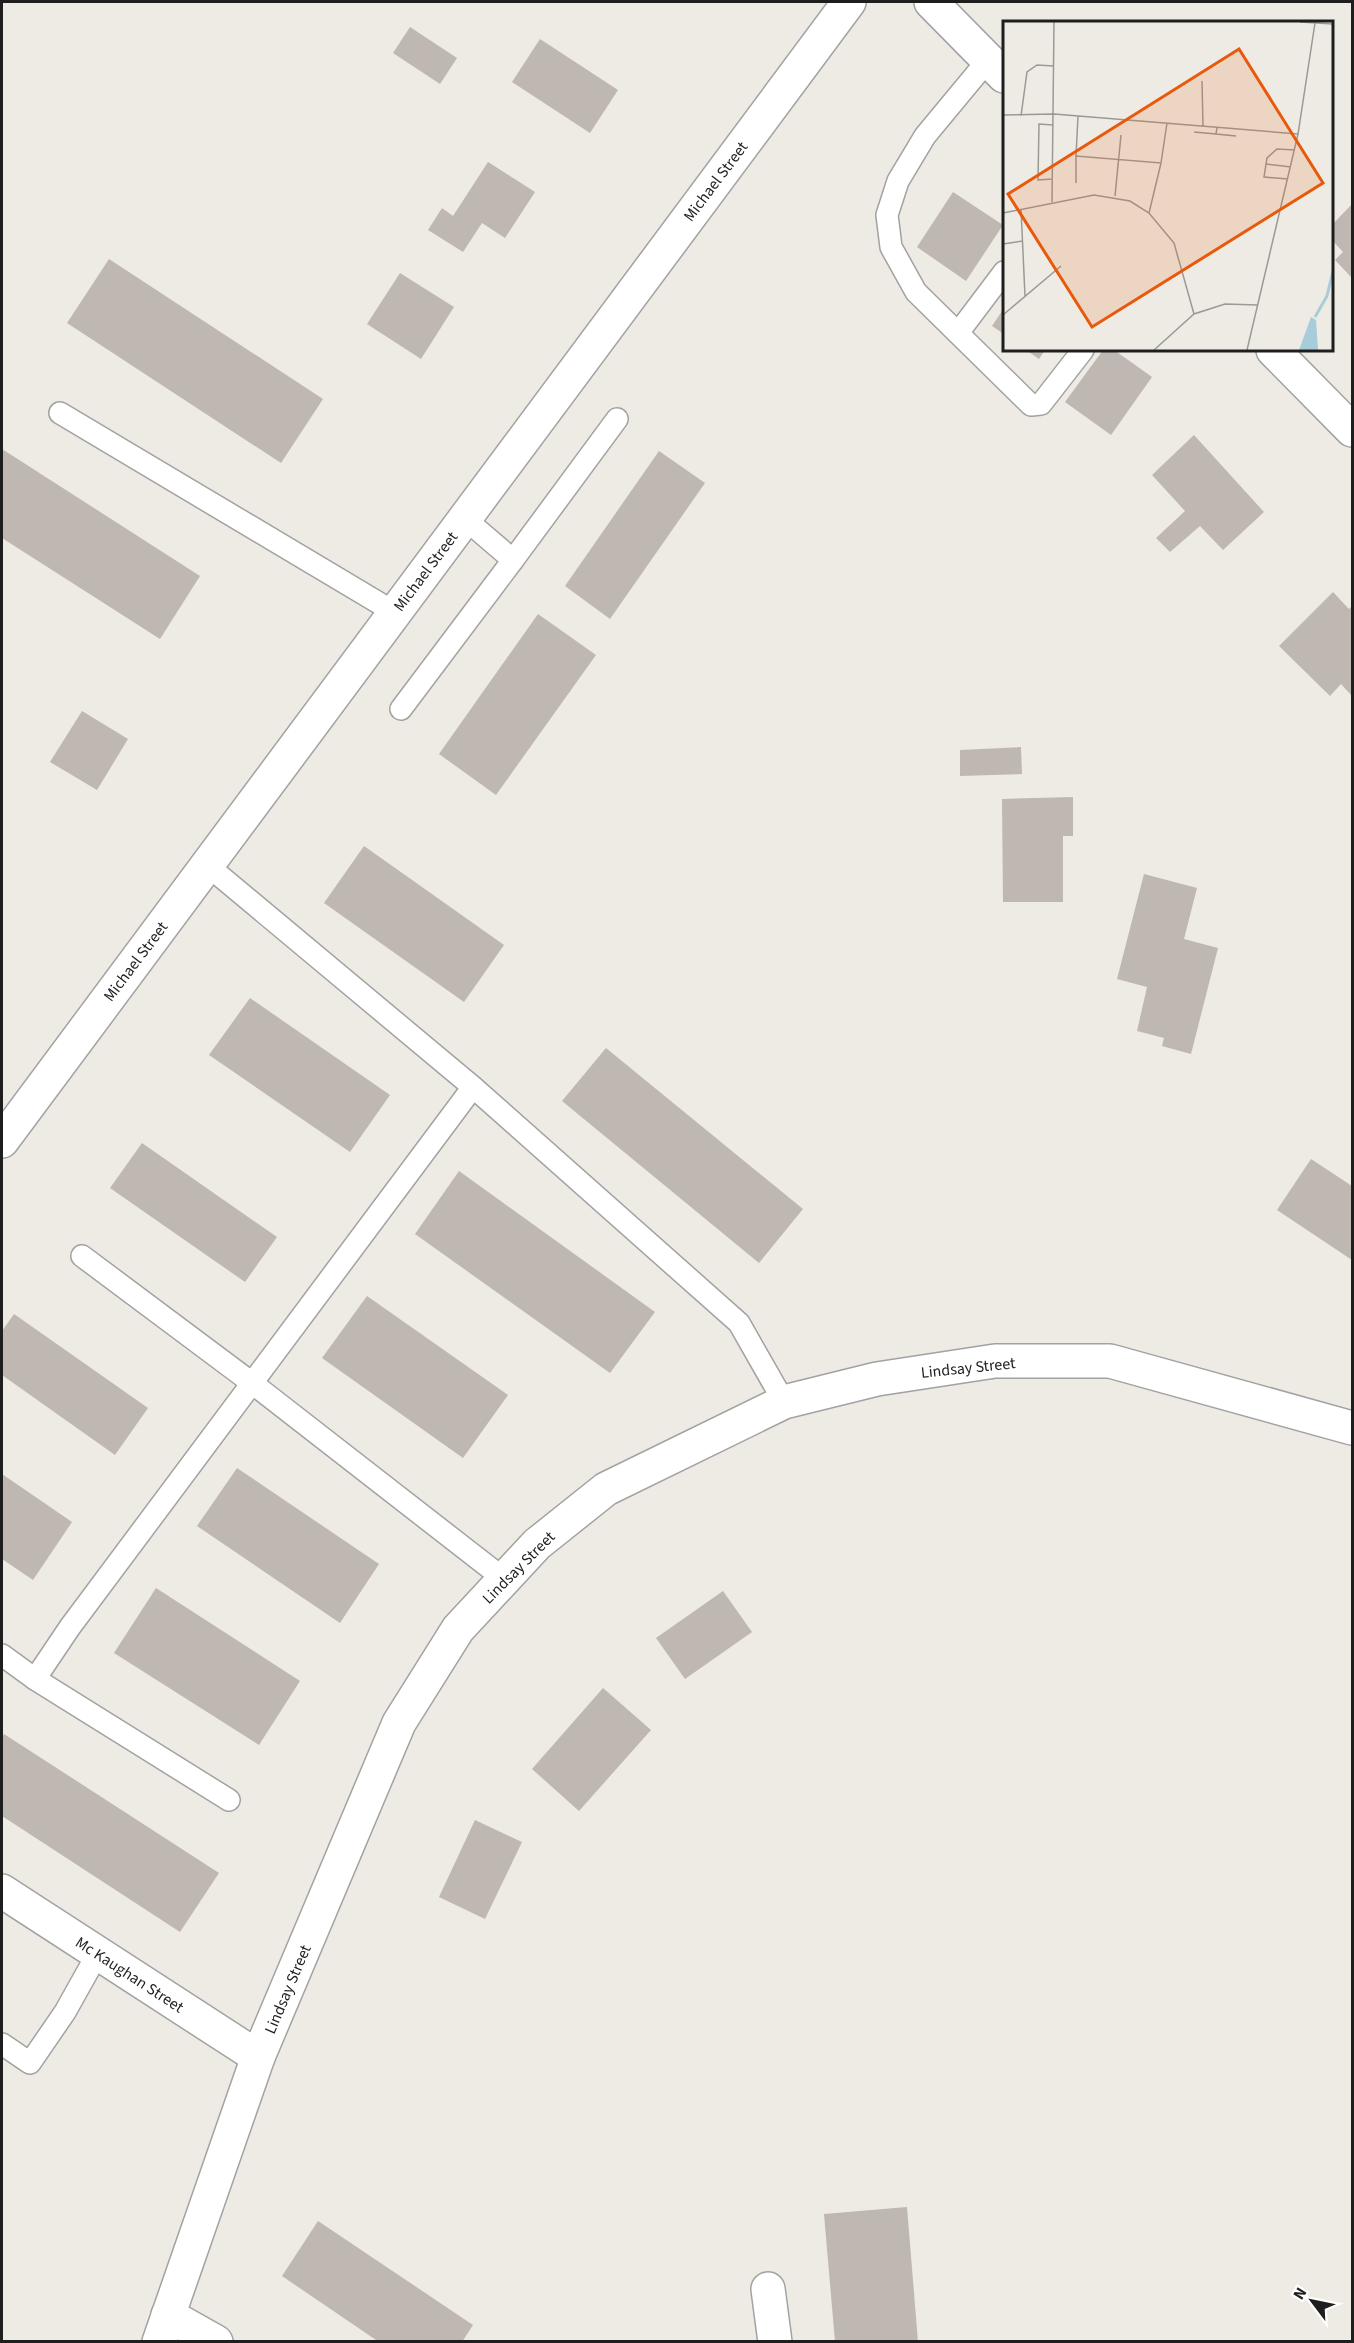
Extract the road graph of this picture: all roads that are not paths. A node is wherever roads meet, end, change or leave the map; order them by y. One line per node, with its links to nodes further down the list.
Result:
1 (849, 2): 11 (street, Michael Street)
2 (931, 2): 3 (street)
3 (996, 68): 5 (lane)
4 (1003, 275): 5 (lane)
5 (958, 333): 6 (lane)
6 (1082, 351)
7 (1274, 351): 10 (street)
8 (60, 413): 13 (lane)
9 (617, 419): 12 (lane)
10 (1353, 430)
11 (464, 518): 12 (lane); 13 (street, Michael Street)
12 (513, 560): 14 (lane)
13 (394, 612): 15 (street, Michael Street)
14 (401, 708)
15 (207, 865): 16 (lane); 17 (street, Michael Street)
16 (473, 1087): 19 (lane); 20 (lane)
17 (2, 1141)
18 (82, 1256): 19 (lane)
19 (252, 1383): 22 (lane); 24 (lane)
20 (784, 1402): 21 (street, Lindsay Street); 22 (street, Lindsay Street)
21 (1353, 1428)
22 (504, 1579): 29 (street, Lindsay Street)
23 (2, 1655): 24 (lane)
24 (35, 1679): 25 (lane)
25 (229, 1800)
26 (2, 1891): 27 (street, Mc Kaughan Street)
27 (98, 1953): 28 (lane); 29 (street, Mc Kaughan Street)
28 (2, 2044)
29 (258, 2057): 31 (street, Lindsay Street)
30 (768, 2289): 33 (street)
31 (164, 2328): 32 (street)
32 (216, 2342)
33 (775, 2342)

